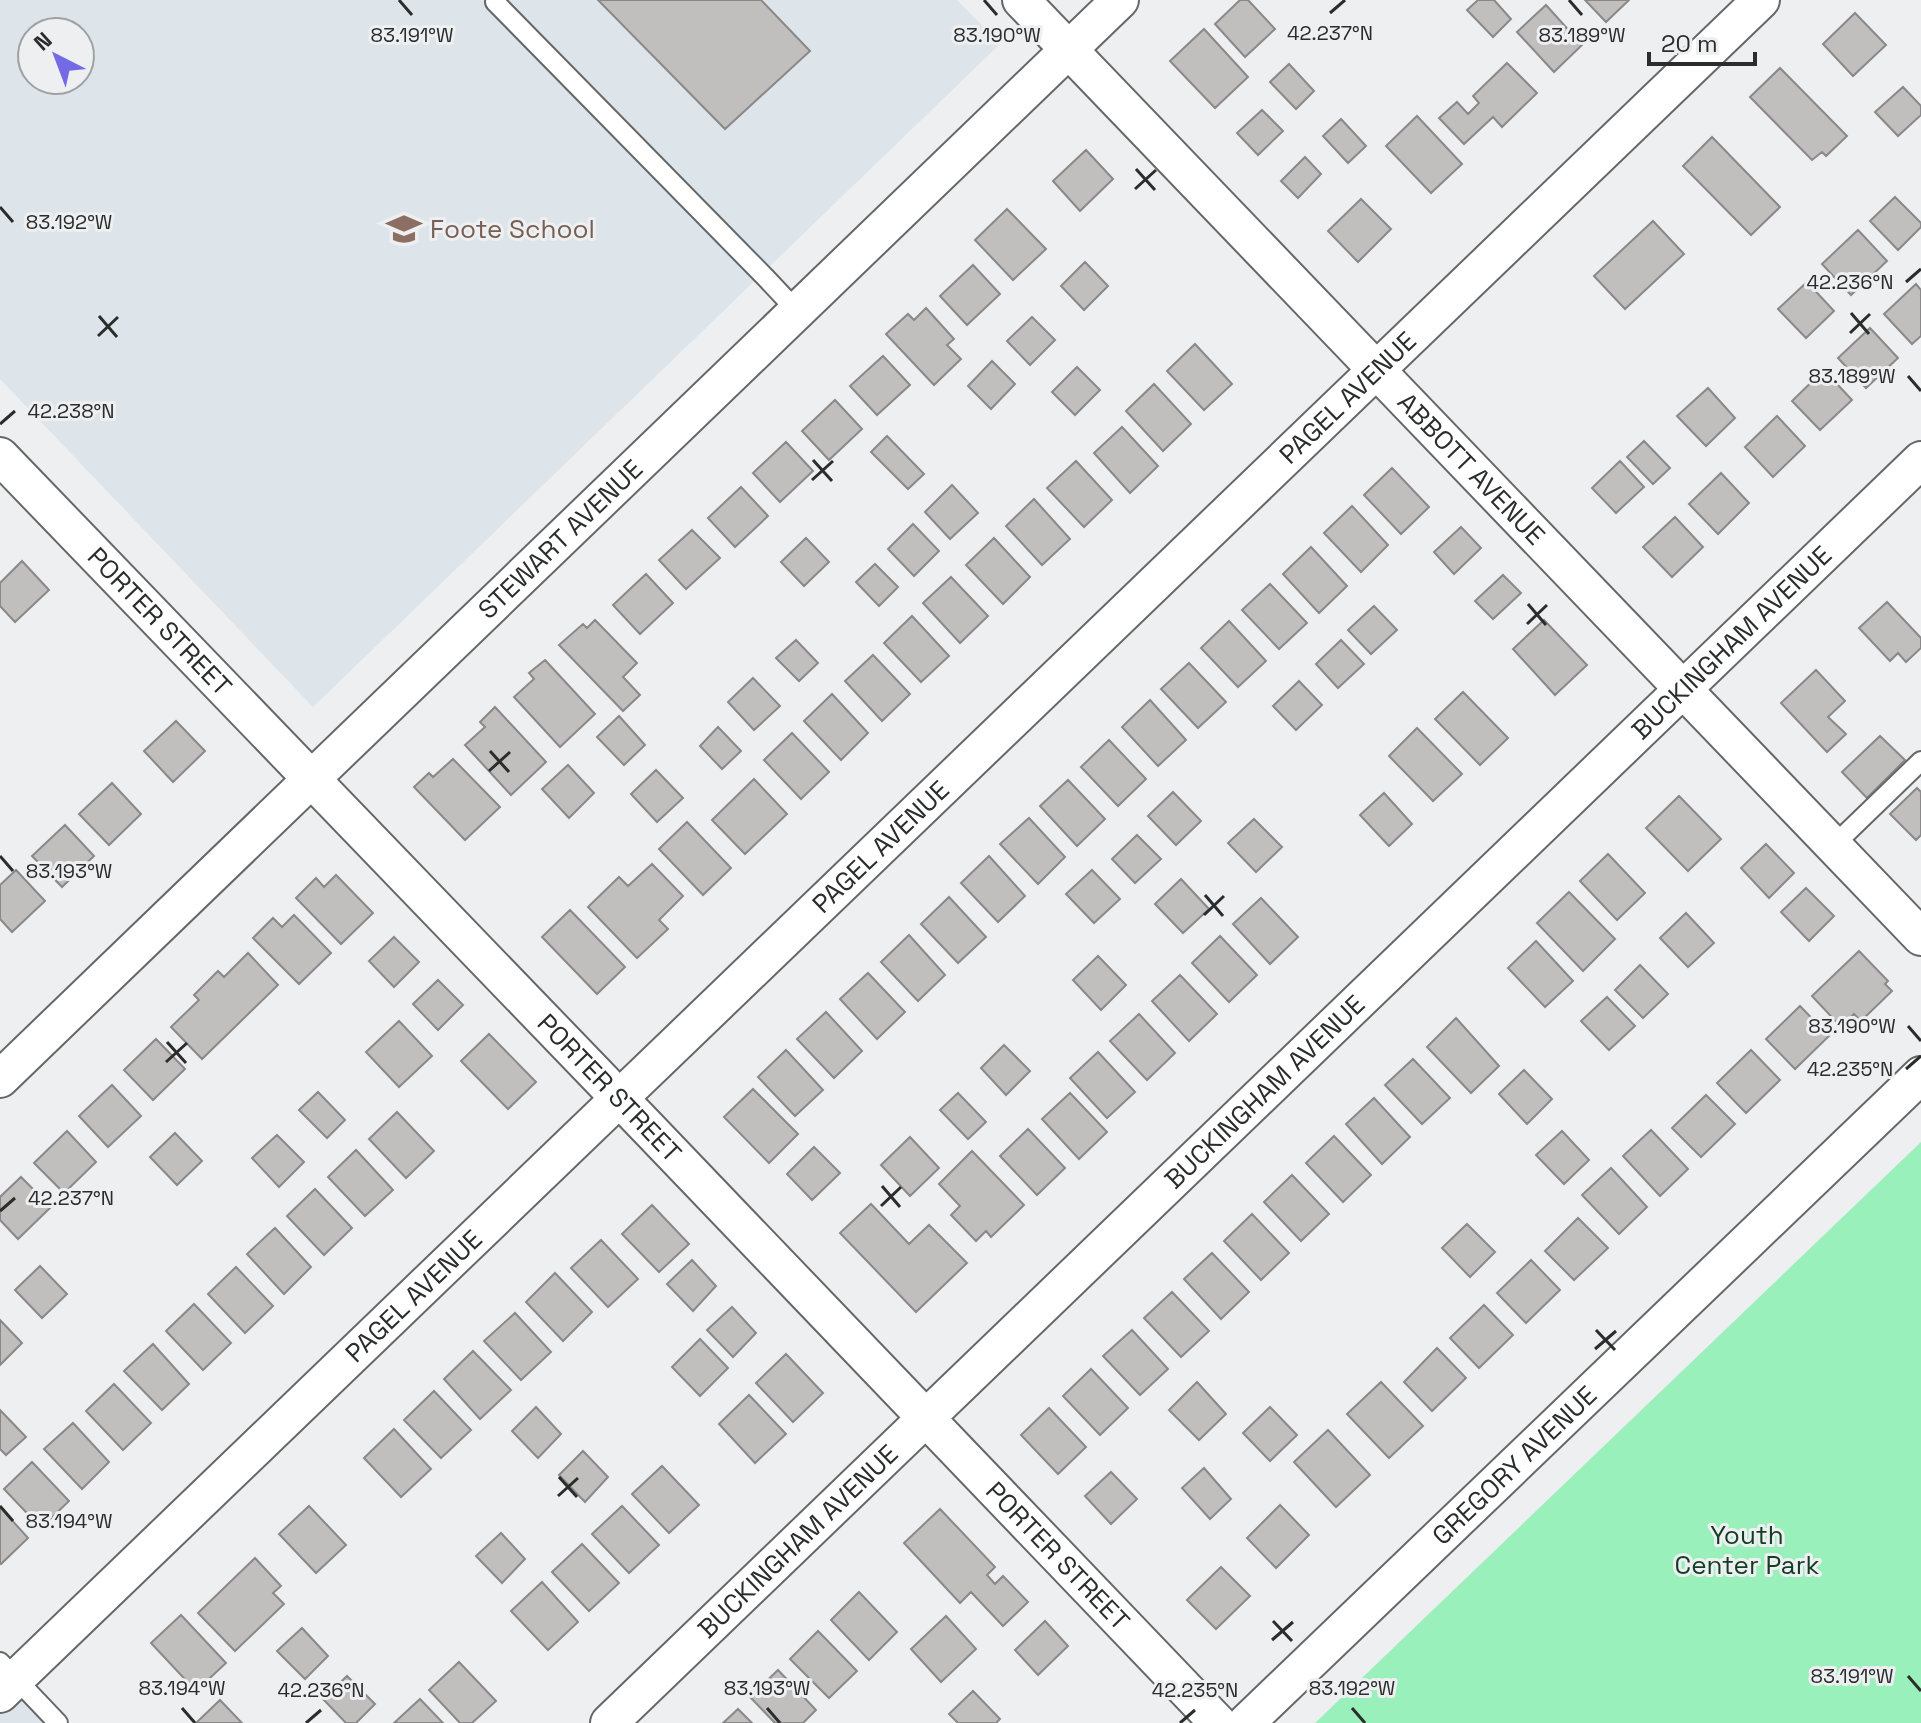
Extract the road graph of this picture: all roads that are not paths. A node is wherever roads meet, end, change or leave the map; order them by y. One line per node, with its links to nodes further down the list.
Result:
1 (1021, 0): 5 (street, ABBOTT AVENUE)
2 (1120, 0): 5 (street, STEWART AVENUE)
3 (1761, 0): 7 (street, PAGEL AVENUE)
4 (495, 2): 6 (lane)
5 (1068, 49): 6 (street, STEWART AVENUE); 7 (street, ABBOTT AVENUE)
6 (797, 311): 12 (street, STEWART AVENUE)
7 (1376, 369): 10 (street, ABBOTT AVENUE); 17 (street, PAGEL AVENUE)
8 (1, 460): 12 (street, PORTER STREET)
9 (1921, 460): 10 (street, BUCKINGHAM AVENUE)
10 (1682, 690): 13 (street, ABBOTT AVENUE); 18 (street, BUCKINGHAM AVENUE)
11 (1921, 761): 13 (lane)
12 (311, 779): 16 (street, STEWART AVENUE); 17 (street, PORTER STREET)
13 (1833, 846): 14 (street, ABBOTT AVENUE)
14 (1921, 937)
15 (1921, 1075): 23 (street, GREGORY AVENUE)
16 (0, 1079)
17 (619, 1097): 18 (street, PORTER STREET); 19 (street, PAGEL AVENUE)
18 (926, 1418): 21 (street, BUCKINGHAM AVENUE); 22 (street, PORTER STREET)
19 (5, 1678): 20 (lane)
20 (58, 1723)
21 (609, 1723)
22 (1218, 1723)
23 (1246, 1723)

